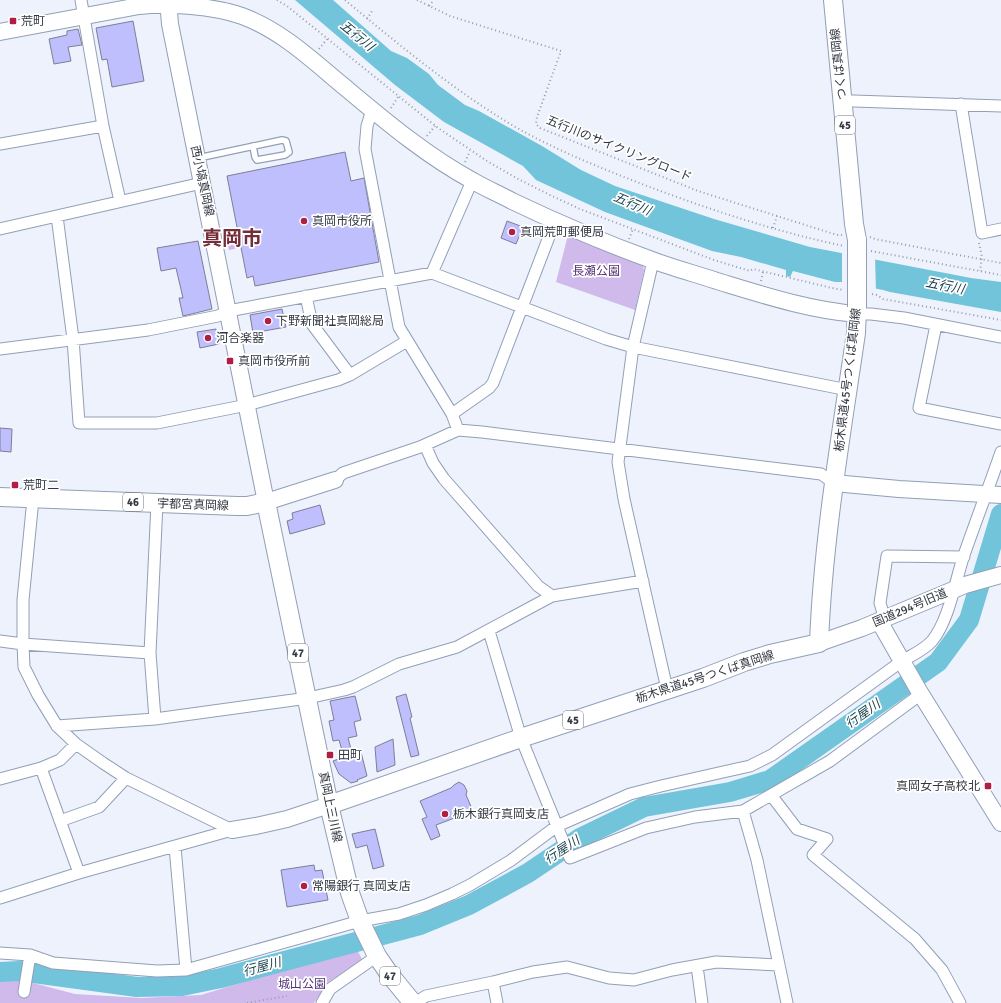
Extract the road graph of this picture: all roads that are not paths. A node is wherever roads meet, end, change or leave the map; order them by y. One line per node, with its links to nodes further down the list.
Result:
1 (80, 0): 4 (street)
2 (833, 0): 6 (main road, つくば真岡線 / 45)
3 (168, 3): 4 (street); 9 (street); 13 (street, 西小塙真岡線)
4 (84, 17): 5 (street); 10 (street)
5 (0, 32)
6 (843, 101): 7 (street); 21 (main road, つくば真岡線 / 45)
7 (961, 104): 8 (street); 20 (street)
8 (1001, 106)
9 (372, 110): 14 (street); 24 (street)
10 (103, 126): 11 (street); 16 (street)
11 (0, 144)
12 (253, 146): 12 (lane); 13 (lane)
13 (197, 158): 15 (street, 西小塙真岡線)
14 (472, 181): 18 (street); 23 (street)
15 (202, 183): 16 (street); 27 (street, 西小塙真岡線)
16 (120, 201): 17 (street)
17 (57, 216): 19 (street); 31 (street)
18 (555, 221): 22 (street); 26 (street)
19 (0, 229)
20 (1001, 229)
21 (857, 239): 28 (main road, 栃木県道45号つくば真岡線 / 45, bridge)
22 (654, 261): 28 (street); 33 (street)
23 (432, 273): 24 (street); 26 (street)
24 (390, 280): 25 (street); 32 (street)
25 (306, 296): 27 (street); 35 (street)
26 (523, 306): 33 (street); 38 (street)
27 (228, 310): 31 (street); 37 (street, 西小塙真岡線)
28 (857, 311): 29 (street); 36 (main road, 栃木県道45号つくば真岡線 / 45)
29 (936, 325): 30 (street); 39 (street)
30 (1001, 337)
31 (72, 339): 34 (street); 37 (street)
32 (407, 341): 35 (street); 38 (street)
33 (633, 347): 36 (street); 42 (street)
34 (0, 349)
35 (350, 375): 37 (street)
36 (848, 390): 45 (main road, 栃木県道45号つくば真岡線 / 45)
37 (247, 405): 49 (street, 西小塙真岡線)
38 (452, 414): 40 (street)
39 (1001, 424)
40 (458, 430): 41 (street); 42 (street)
41 (425, 445): 44 (street); 55 (street)
42 (619, 449): 45 (street); 53 (street)
43 (1001, 452): 46 (street)
44 (334, 480): 49 (street)
45 (834, 483): 46 (street); 59 (main road, 栃木県道45号つくば真岡線 / 45)
46 (993, 495): 51 (street)
47 (0, 497): 48 (main road, 宇都宮真岡線 / 46)
48 (33, 498): 50 (main road, 宇都宮真岡線 / 46); 60 (street)
49 (266, 502): 50 (main road, 宇都宮真岡線 / 46); 65 (main road, 真岡上三川線 / 47)
50 (158, 503): 61 (street)
51 (964, 557): 54 (street); 56 (street)
52 (998, 575): 54 (street, 国道294号旧道)
53 (643, 581): 55 (street); 63 (street)
54 (959, 587): 56 (street, 国道294号旧道); 62 (street)
55 (552, 596): 57 (street)
56 (879, 621): 59 (street, 国道294号旧道); 62 (street)
57 (489, 631): 65 (street); 68 (street)
58 (0, 641): 60 (street)
59 (819, 643): 63 (main road, 栃木県道45号つくば真岡線 / 45)
60 (23, 644): 61 (street); 67 (street)
61 (150, 653): 66 (street)
62 (903, 664): 64 (street); 78 (street)
63 (667, 689): 68 (main road, 栃木県道45号つくば真岡線 / 45)
64 (920, 692): 73 (street); 77 (street)
65 (308, 698): 66 (street); 74 (main road, 真岡上三川線 / 47)
66 (155, 719): 67 (street)
67 (57, 726): 69 (street)
68 (521, 738): 74 (main road, 栃木県道45号つくば真岡線 / 45); 78 (street)
69 (76, 744): 70 (street); 71 (street)
70 (41, 768): 72 (street); 76 (street)
71 (126, 778): 76 (street); 79 (street)
72 (0, 779)
73 (771, 795): 75 (street); 97 (street)
74 (329, 805): 79 (street); 83 (main road, 真岡上三川線 / 47)
75 (743, 811): 78 (street); 87 (street)
76 (60, 821): 81 (street)
77 (1001, 822)
78 (558, 828): 83 (street)
79 (232, 830): 80 (street)
80 (174, 847): 81 (street); 89 (street)
81 (80, 873): 82 (street)
82 (0, 898)
83 (362, 925): 84 (main road, 真岡上三川線 / 47); 89 (street)
84 (374, 951): 92 (street); 93 (main road, 真岡上三川線 / 47)
85 (0, 953): 86 (street)
86 (30, 956): 89 (street); 91 (street)
87 (778, 965): 88 (street); 96 (street)
88 (697, 966): 90 (street); 95 (street)
89 (186, 970)
90 (492, 982): 93 (street); 94 (street)
91 (24, 992)
92 (322, 1003)
93 (414, 1003)
94 (498, 1003)
95 (702, 1003)
96 (786, 1003)
97 (960, 1003)

